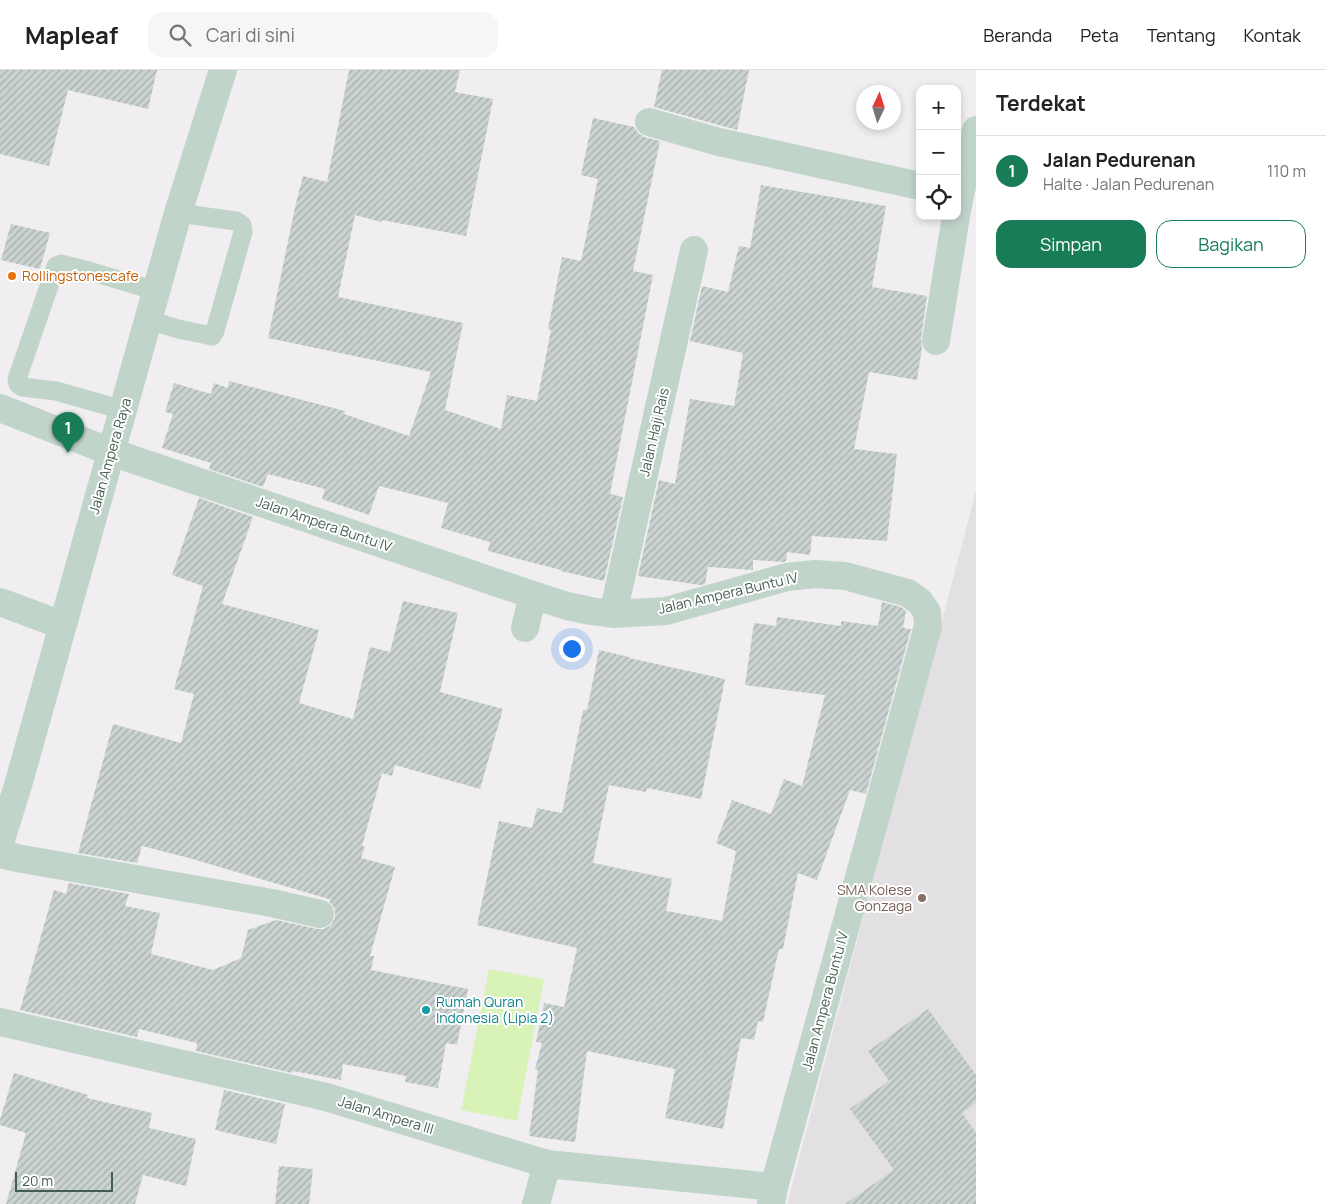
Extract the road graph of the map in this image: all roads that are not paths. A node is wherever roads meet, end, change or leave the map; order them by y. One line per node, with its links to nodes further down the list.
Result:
1 (223, 70): 6 (street, Jalan Ampera Raya)
2 (649, 122): 4 (street)
3 (976, 130): 5 (street)
4 (916, 185)
5 (961, 192)
6 (178, 213): 9 (street, Jalan Ampera Raya); 10 (lane)
7 (955, 220): 11 (street)
8 (694, 250): 17 (street, Jalan Haji Rais)
9 (156, 291): 10 (street, Jalan Ampera Raya); 13 (lane)
10 (149, 320): 13 (street, Jalan Ampera Raya)
11 (936, 341)
12 (0, 408): 14 (street, Jalan Ampera Buntu IV)
13 (123, 410): 14 (street, Jalan Ampera Raya)
14 (111, 452): 15 (street, Jalan Ampera Buntu IV); 18 (street, Jalan Ampera Raya)
15 (533, 595): 17 (street, Jalan Ampera Buntu IV); 19 (street)
16 (0, 602): 18 (street)
17 (613, 614): 25 (street, Jalan Ampera Buntu IV)
18 (62, 625): 20 (street, Jalan Ampera Raya)
19 (525, 628)
20 (0, 844)
21 (0, 854): 22 (street)
22 (320, 914)
23 (0, 1022): 24 (street, Jalan Ampera III)
24 (547, 1164): 25 (street, Jalan Ampera III); 26 (street)
25 (773, 1195)
26 (536, 1204)

